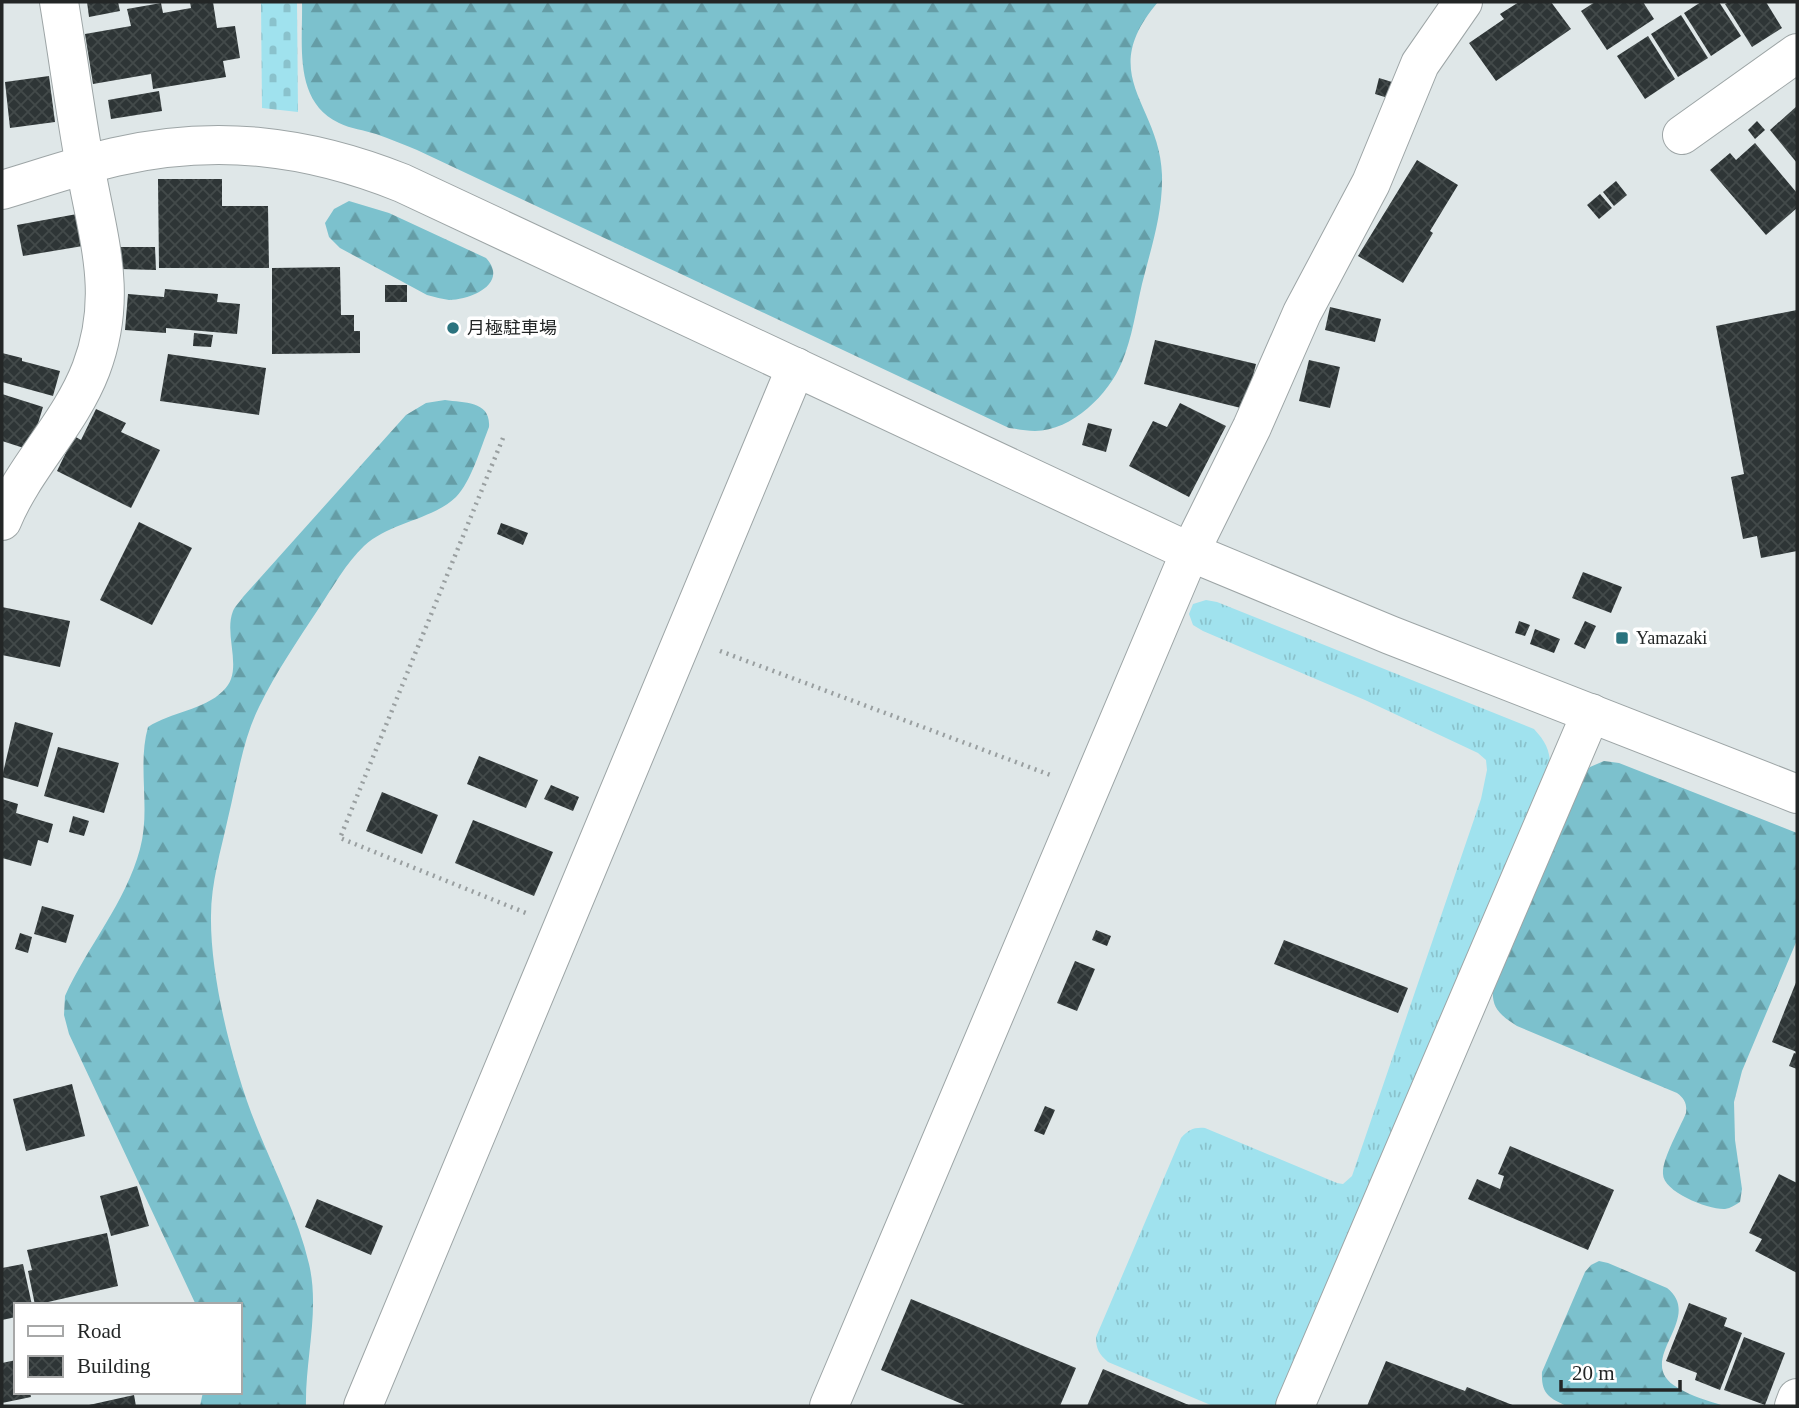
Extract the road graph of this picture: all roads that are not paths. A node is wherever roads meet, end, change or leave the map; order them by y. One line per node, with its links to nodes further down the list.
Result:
1 (59, 2): 5 (street)
2 (1463, 2): 9 (street)
3 (1797, 53): 4 (street)
4 (1682, 135)
5 (85, 166): 6 (street); 7 (street); 8 (street)
6 (2, 190)
7 (796, 368): 9 (street); 13 (street)
8 (2, 521)
9 (1190, 552): 10 (street); 14 (street)
10 (1591, 713): 11 (street); 15 (street)
11 (1797, 794)
12 (1797, 1398): 16 (street)
13 (363, 1406)
14 (829, 1406)
15 (1295, 1406)
16 (1794, 1406)

